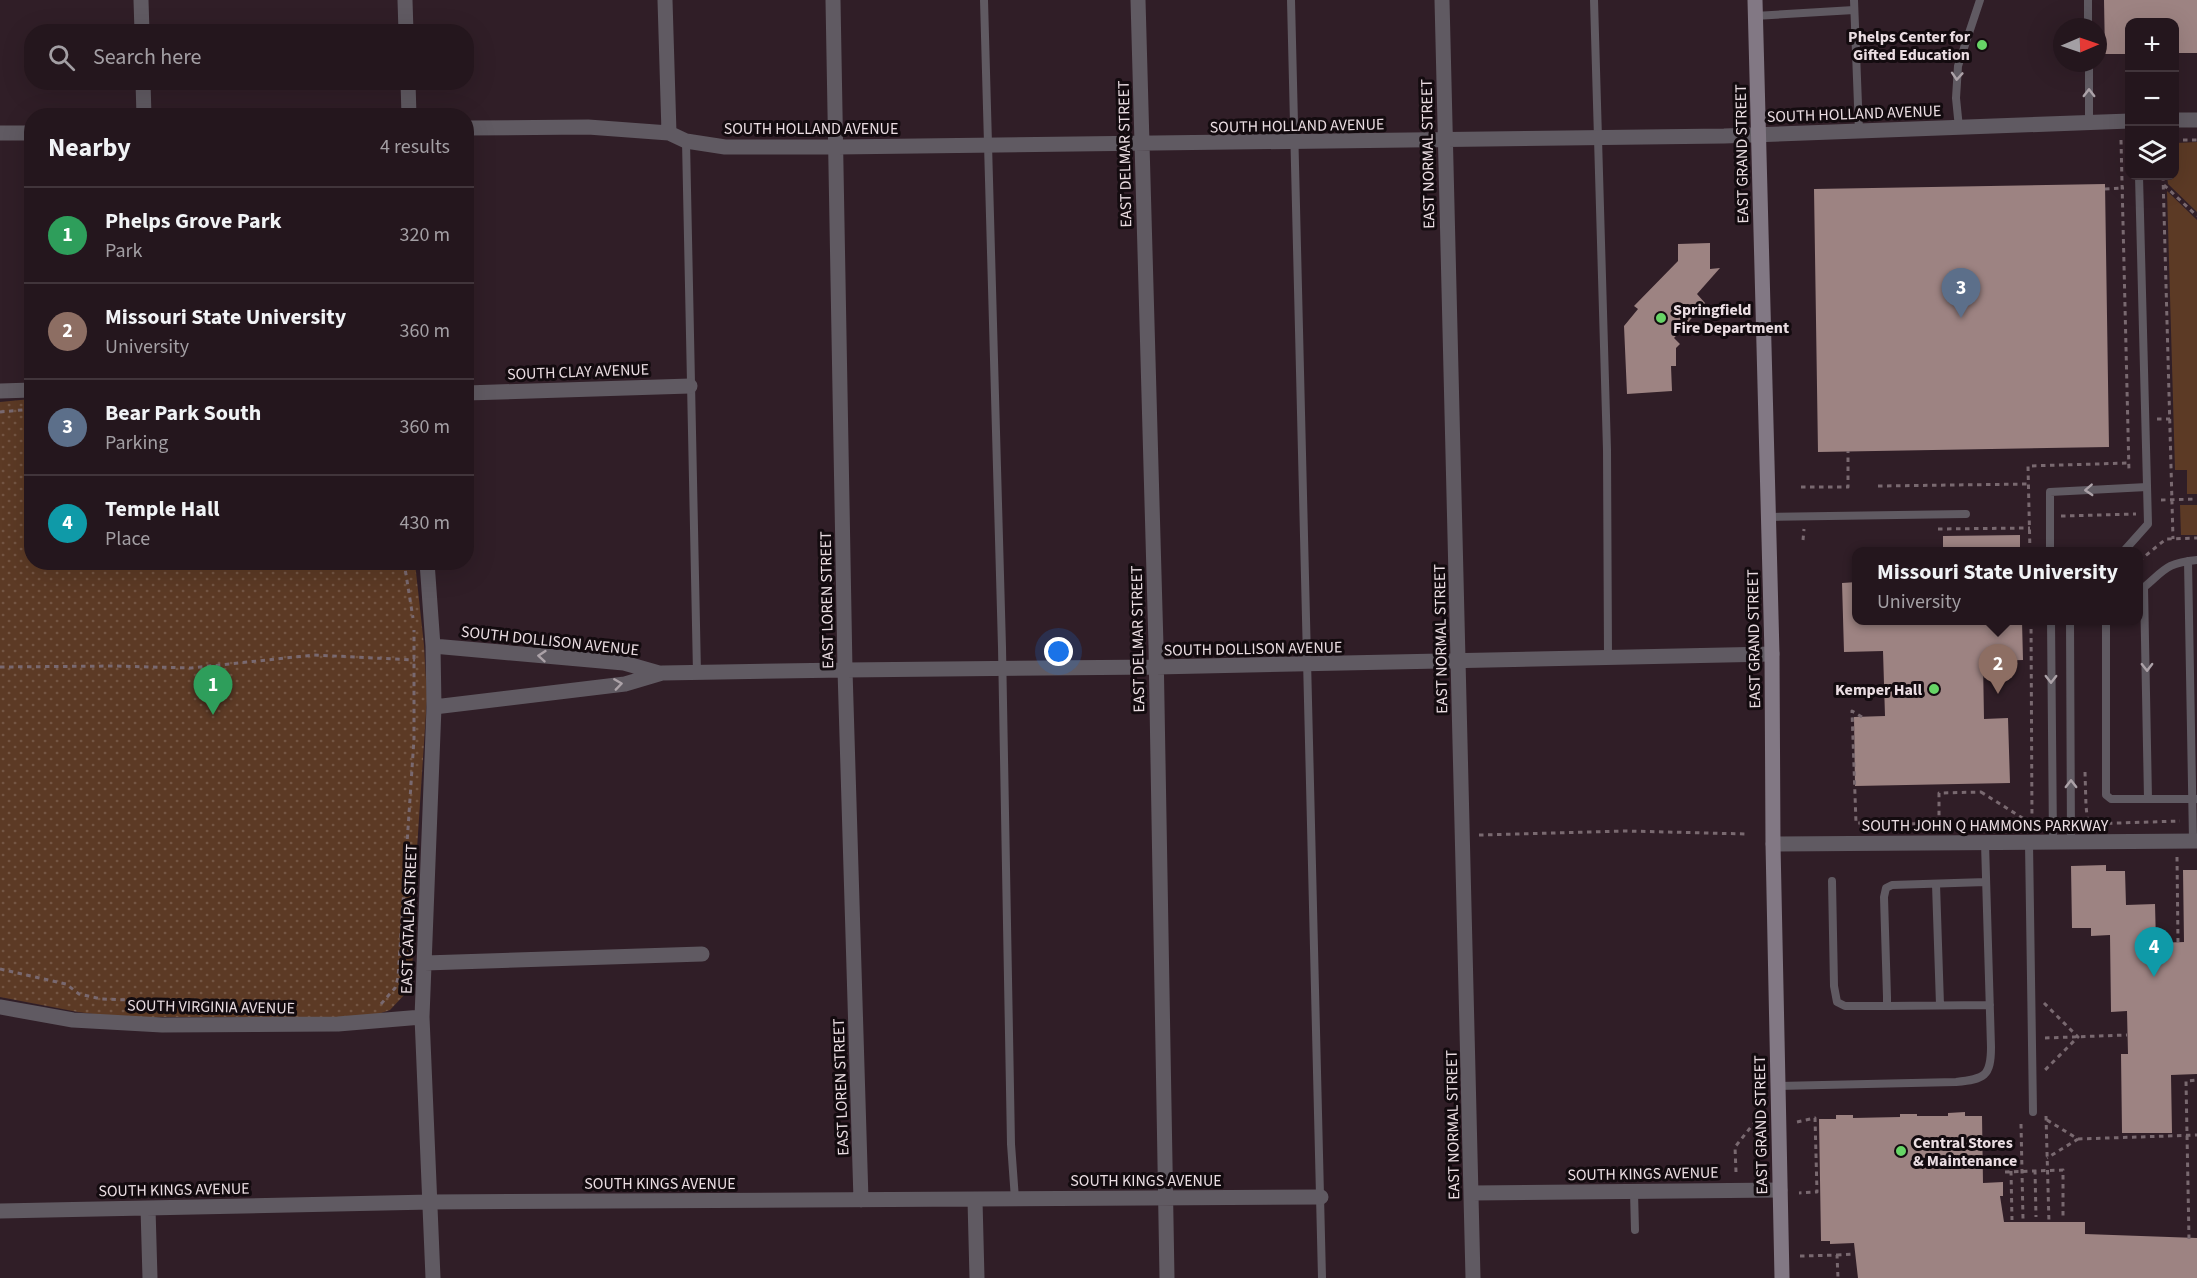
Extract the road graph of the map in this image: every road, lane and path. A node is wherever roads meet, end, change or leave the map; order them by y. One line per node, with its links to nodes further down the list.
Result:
1 (141, 0): 17 (street)
2 (405, 0): 18 (street)
3 (665, 0): 33 (street)
4 (832, 0): 44 (street, EAST LOREN STREET)
5 (984, 0): 43 (lane)
6 (1138, 0): 42 (street, EAST DELMAR STREET)
7 (1291, 0): 41 (lane)
8 (1442, 0): 40 (street, EAST NORMAL STREET)
9 (1594, 0): 35 (lane)
10 (1755, 0): 15 (main road, EAST GRAND STREET)
11 (1854, 0): 14 (lane)
12 (1980, 0): 29 (lane, one-way to 29)
13 (2088, 0): 16 (lane)
14 (1854, 10): 15 (lane); 30 (lane)
15 (1755, 16): 34 (main road, EAST GRAND STREET)
16 (2088, 18)
17 (142, 24)
18 (406, 24)
19 (2089, 72): 27 (lane, one-way to 19)
20 (143, 90): 22 (street)
21 (408, 90): 23 (street)
22 (144, 108)
23 (408, 108)
24 (2179, 120): 25 (street)
25 (2197, 120)
26 (2125, 121): 27 (street, SOUTH HOLLAND AVENUE)
27 (2088, 123): 29 (street, SOUTH HOLLAND AVENUE)
28 (474, 128): 33 (street, SOUTH HOLLAND AVENUE)
29 (1959, 128): 30 (street, SOUTH HOLLAND AVENUE)
30 (1859, 131): 34 (street, SOUTH HOLLAND AVENUE)
31 (0, 133): 32 (street)
32 (24, 133)
33 (669, 133): 39 (street, SOUTH HOLLAND AVENUE)
34 (1758, 135): 35 (street, SOUTH HOLLAND AVENUE); 69 (main road, EAST GRAND STREET)
35 (1598, 138): 40 (street, SOUTH HOLLAND AVENUE); 88 (lane)
36 (2121, 140): 48 (path)
37 (2179, 140): 38 (path)
38 (2197, 140)
39 (686, 141): 44 (street, SOUTH HOLLAND AVENUE); 51 (lane)
40 (1445, 141): 41 (street, SOUTH HOLLAND AVENUE); 90 (street, EAST NORMAL STREET)
41 (1295, 142): 42 (street, SOUTH HOLLAND AVENUE); 91 (lane)
42 (1142, 144): 43 (street, SOUTH HOLLAND AVENUE); 93 (street, EAST DELMAR STREET)
43 (988, 146): 44 (street, SOUTH HOLLAND AVENUE); 94 (lane)
44 (837, 147): 95 (street, EAST LOREN STREET)
45 (2139, 180): 62 (lane)
46 (2163, 180): 47 (path)
47 (2164, 185): 50 (path); 64 (path)
48 (2124, 188): 49 (path); 58 (path)
49 (2105, 189)
50 (2197, 216)
51 (690, 386): 54 (street, SOUTH CLAY AVENUE); 97 (lane)
52 (24, 390): 53 (street)
53 (0, 391)
54 (474, 393)
55 (24, 410): 56 (path)
56 (0, 412)
57 (1848, 451): 61 (path)
58 (2129, 472)
59 (2029, 484): 60 (path)
60 (1878, 486)
61 (1801, 487)
62 (2147, 487): 74 (lane, one-way to 74); 75 (lane)
63 (2161, 500): 64 (path)
64 (2172, 500): 65 (path); 71 (path)
65 (2197, 500)
66 (1966, 514): 69 (lane)
67 (2137, 514): 68 (path)
68 (2058, 516)
69 (1769, 517): 87 (main road, EAST GRAND STREET)
70 (1804, 527): 73 (path)
71 (2173, 538): 72 (path); 76 (path)
72 (2197, 538)
73 (1803, 540)
74 (2050, 547)
75 (2127, 547)
76 (2143, 558)
77 (2193, 560): 80 (lane); 101 (lane)
78 (405, 570): 89 (path)
79 (428, 570): 86 (street, EAST CATALPA STREET)
80 (2143, 588)
81 (2143, 624): 100 (lane, one-way to 100)
82 (2031, 625): 105 (path)
83 (2051, 625): 109 (lane, one-way to 109)
84 (2070, 625): 110 (lane, one-way to 84)
85 (2106, 625): 100 (lane)
86 (433, 646): 96 (street, SOUTH DOLLISON AVENUE, one-way to 86); 98 (street, EAST CATALPA STREET)
87 (1772, 654): 88 (street, SOUTH DOLLISON AVENUE); 113 (main road, EAST GRAND STREET)
88 (1608, 658): 90 (street, SOUTH DOLLISON AVENUE)
89 (415, 660): 92 (path); 128 (path)
90 (1458, 662): 91 (street, SOUTH DOLLISON AVENUE); 107 (street, EAST NORMAL STREET)
91 (1307, 664): 93 (street, SOUTH DOLLISON AVENUE); 162 (lane)
92 (0, 667)
93 (1156, 667): 94 (street, SOUTH DOLLISON AVENUE); 163 (street, EAST DELMAR STREET)
94 (1002, 669): 95 (street, SOUTH DOLLISON AVENUE); 164 (lane)
95 (845, 670): 97 (street, SOUTH DOLLISON AVENUE); 165 (street, EAST LOREN STREET)
96 (662, 673): 97 (street, SOUTH DOLLISON AVENUE); 98 (street, SOUTH DOLLISON AVENUE, one-way to 96)
97 (697, 673)
98 (434, 707): 122 (street, EAST CATALPA STREET)
99 (1862, 717): 104 (path)
100 (2148, 799): 101 (lane)
101 (2195, 799): 103 (lane)
102 (2086, 806): 103 (path)
103 (2193, 821): 108 (lane)
104 (1939, 824): 105 (path); 105 (path)
105 (2032, 824)
106 (1747, 834): 107 (path)
107 (1462, 835): 160 (street, EAST NORMAL STREET)
108 (2195, 841): 110 (street, SOUTH JOHN Q HAMMONS PARKWAY)
109 (2053, 842): 110 (street, SOUTH JOHN Q HAMMONS PARKWAY); 112 (street, SOUTH JOHN Q HAMMONS PARKWAY)
110 (2071, 842)
111 (1985, 843): 112 (street, SOUTH JOHN Q HAMMONS PARKWAY); 113 (street, SOUTH JOHN Q HAMMONS PARKWAY); 118 (lane)
112 (2029, 843): 143 (lane)
113 (1773, 844): 141 (main road, EAST GRAND STREET)
114 (2187, 856): 116 (path)
115 (2166, 857): 116 (path)
116 (2177, 857): 120 (path)
117 (1832, 881): 129 (lane)
118 (1986, 882): 119 (lane); 127 (lane)
119 (1936, 884): 126 (lane); 129 (lane)
120 (2178, 942)
121 (702, 954): 122 (street)
122 (425, 963): 133 (street, EAST CATALPA STREET)
123 (0, 969): 131 (path)
124 (2044, 992): 125 (path)
125 (2044, 1003): 132 (path); 135 (path)
126 (1940, 1005): 127 (lane); 129 (lane)
127 (1990, 1005): 141 (lane)
128 (377, 1006)
129 (1887, 1006)
130 (0, 1007): 133 (street, SOUTH VIRGINIA AVENUE)
131 (170, 1008)
132 (2044, 1015)
133 (422, 1017): 167 (street, EAST CATALPA STREET)
134 (2127, 1035): 135 (path)
135 (2078, 1036): 136 (path); 138 (path)
136 (2045, 1038)
137 (2045, 1059): 138 (path)
138 (2045, 1070): 139 (path)
139 (2046, 1080)
140 (2197, 1080): 148 (path)
141 (1778, 1086): 158 (main road, EAST GRAND STREET)
142 (2046, 1110): 144 (path)
143 (2033, 1112)
144 (2046, 1119): 150 (path); 151 (path)
145 (1797, 1122): 161 (path)
146 (1754, 1123): 156 (path)
147 (2020, 1124): 152 (path)
148 (2187, 1135): 149 (path); 150 (path); 176 (path)
149 (2197, 1135)
150 (2078, 1138): 151 (path)
151 (2047, 1158): 154 (path)
152 (2022, 1170): 153 (path); 155 (path); 171 (path)
153 (2035, 1170): 154 (path); 170 (path)
154 (2047, 1170): 173 (path); 174 (path)
155 (2011, 1171): 157 (path); 172 (path)
156 (1736, 1172)
157 (2005, 1172)
158 (1779, 1190): 159 (street, SOUTH KINGS AVENUE); 186 (main road, EAST GRAND STREET)
159 (1634, 1192): 160 (street, SOUTH KINGS AVENUE); 175 (lane)
160 (1472, 1193): 185 (street, EAST NORMAL STREET)
161 (1799, 1193)
162 (1321, 1197): 163 (street, SOUTH KINGS AVENUE); 184 (lane)
163 (1165, 1198): 164 (street, SOUTH KINGS AVENUE); 183 (street, EAST DELMAR STREET)
164 (1015, 1199): 166 (street, SOUTH KINGS AVENUE)
165 (861, 1200): 166 (street, SOUTH KINGS AVENUE); 167 (street, SOUTH KINGS AVENUE)
166 (975, 1200): 182 (street)
167 (431, 1202): 168 (street, SOUTH KINGS AVENUE); 181 (street, EAST CATALPA STREET)
168 (148, 1208): 169 (street, SOUTH KINGS AVENUE); 180 (street)
169 (0, 1210)
170 (2036, 1217)
171 (2023, 1219)
172 (2013, 1220)
173 (2063, 1220)
174 (2049, 1223)
175 (1635, 1230)
176 (2189, 1239)
177 (1854, 1254): 178 (path)
178 (1837, 1255): 179 (path); 187 (path)
179 (1800, 1256)
180 (150, 1278)
181 (433, 1278)
182 (977, 1278)
183 (1167, 1278)
184 (1322, 1278)
185 (1473, 1278)
186 (1782, 1278)
187 (1838, 1278)

